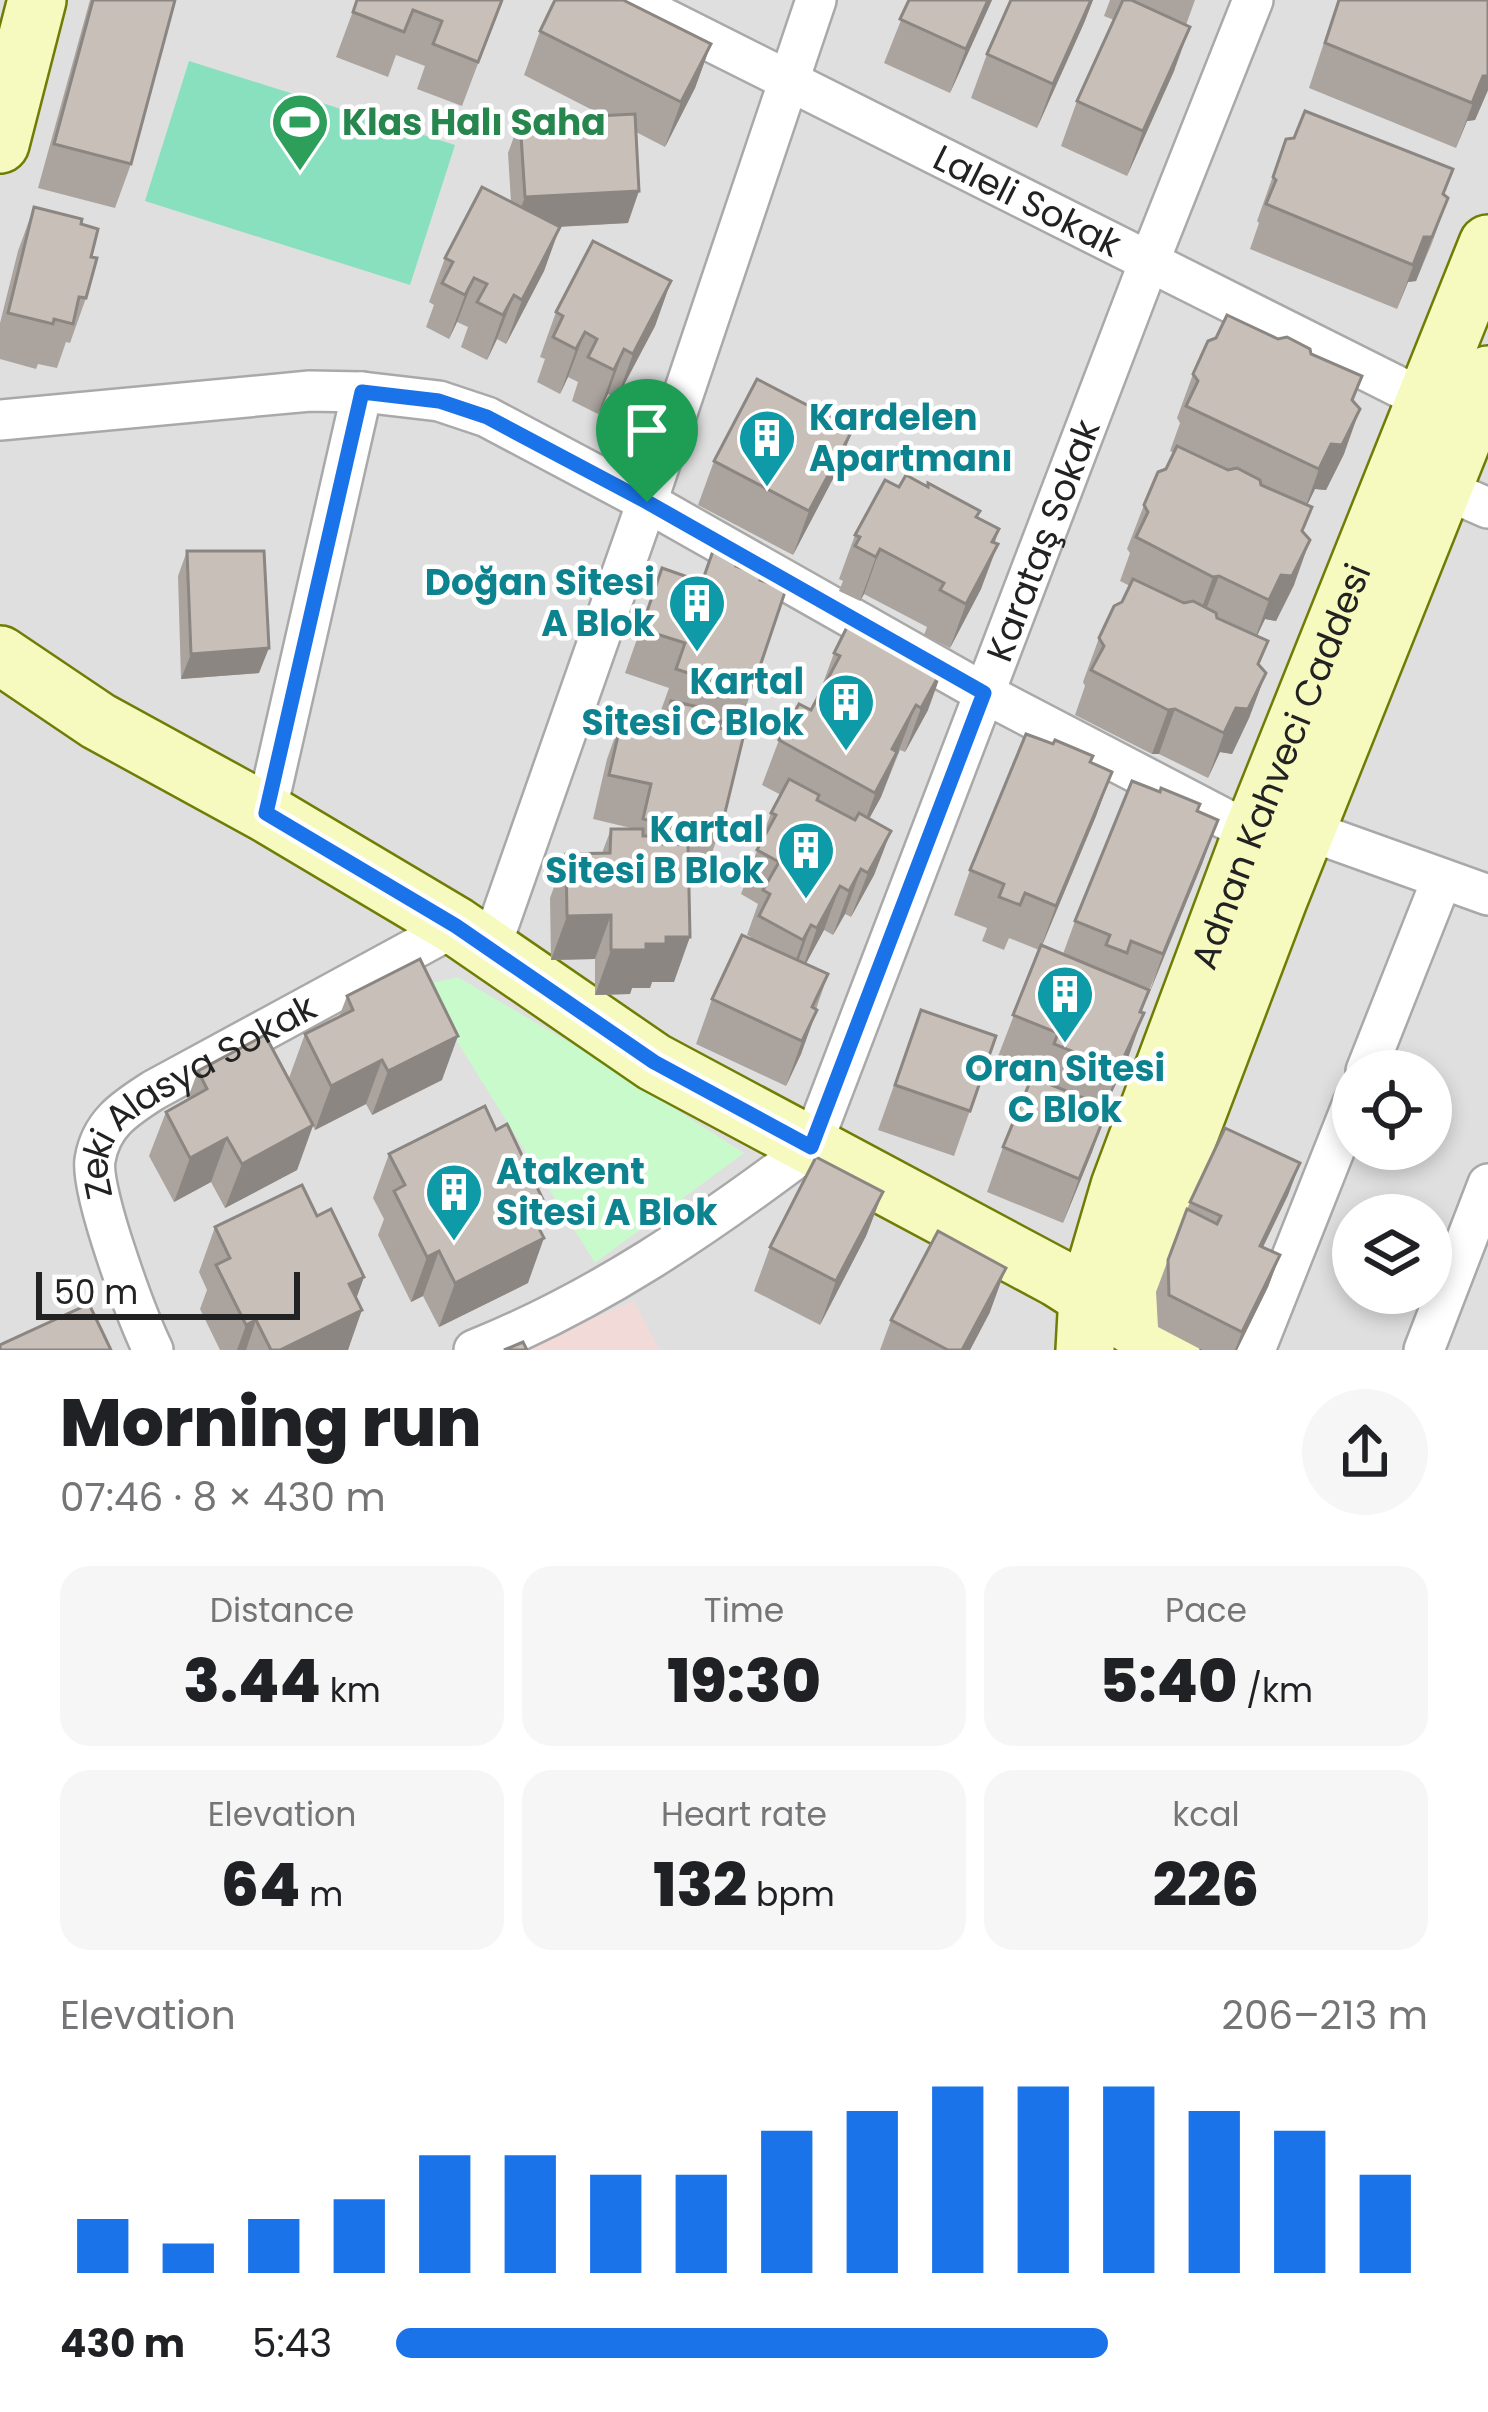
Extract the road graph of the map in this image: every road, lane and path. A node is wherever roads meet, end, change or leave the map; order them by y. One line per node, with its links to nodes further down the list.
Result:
1 (37, 0): 6 (main road)
2 (628, 0): 5 (street, Laleli Sokak)
3 (816, 0): 5 (street)
4 (1253, 0): 8 (street, Karataş Sokak)
5 (789, 81): 8 (street, Laleli Sokak); 14 (street)
6 (0, 144)
7 (1488, 244): 11 (main road, Adnan Kahveci Caddesi)
8 (1149, 262): 11 (street, Laleli Sokak); 16 (street, Karataş Sokak)
9 (1488, 375): 13 (main road, Adnan Kahveci Caddesi)
10 (362, 392): 12 (street); 14 (street); 17 (street)
11 (1427, 400): 18 (main road, Adnan Kahveci Caddesi)
12 (0, 420)
13 (1466, 499): 18 (main road, Adnan Kahveci Caddesi)
14 (647, 502): 16 (street); 21 (street)
15 (0, 655): 17 (main road)
16 (984, 693): 18 (street); 23 (street, Karataş Sokak)
17 (266, 813): 21 (main road)
18 (1279, 831): 19 (street); 26 (main road, Adnan Kahveci Caddesi)
19 (1442, 879): 20 (street); 22 (street)
20 (1488, 895)
21 (473, 938): 23 (main road); 27 (street, Zeki Alasya Sokak)
22 (1374, 1050)
23 (811, 1147): 26 (main road); 28 (street)
24 (1332, 1156): 30 (street)
25 (1488, 1184): 31 (street)
26 (1099, 1321): 29 (main road)
27 (153, 1350)
28 (474, 1350)
29 (1172, 1350)
30 (1255, 1350)
31 (1424, 1350)

